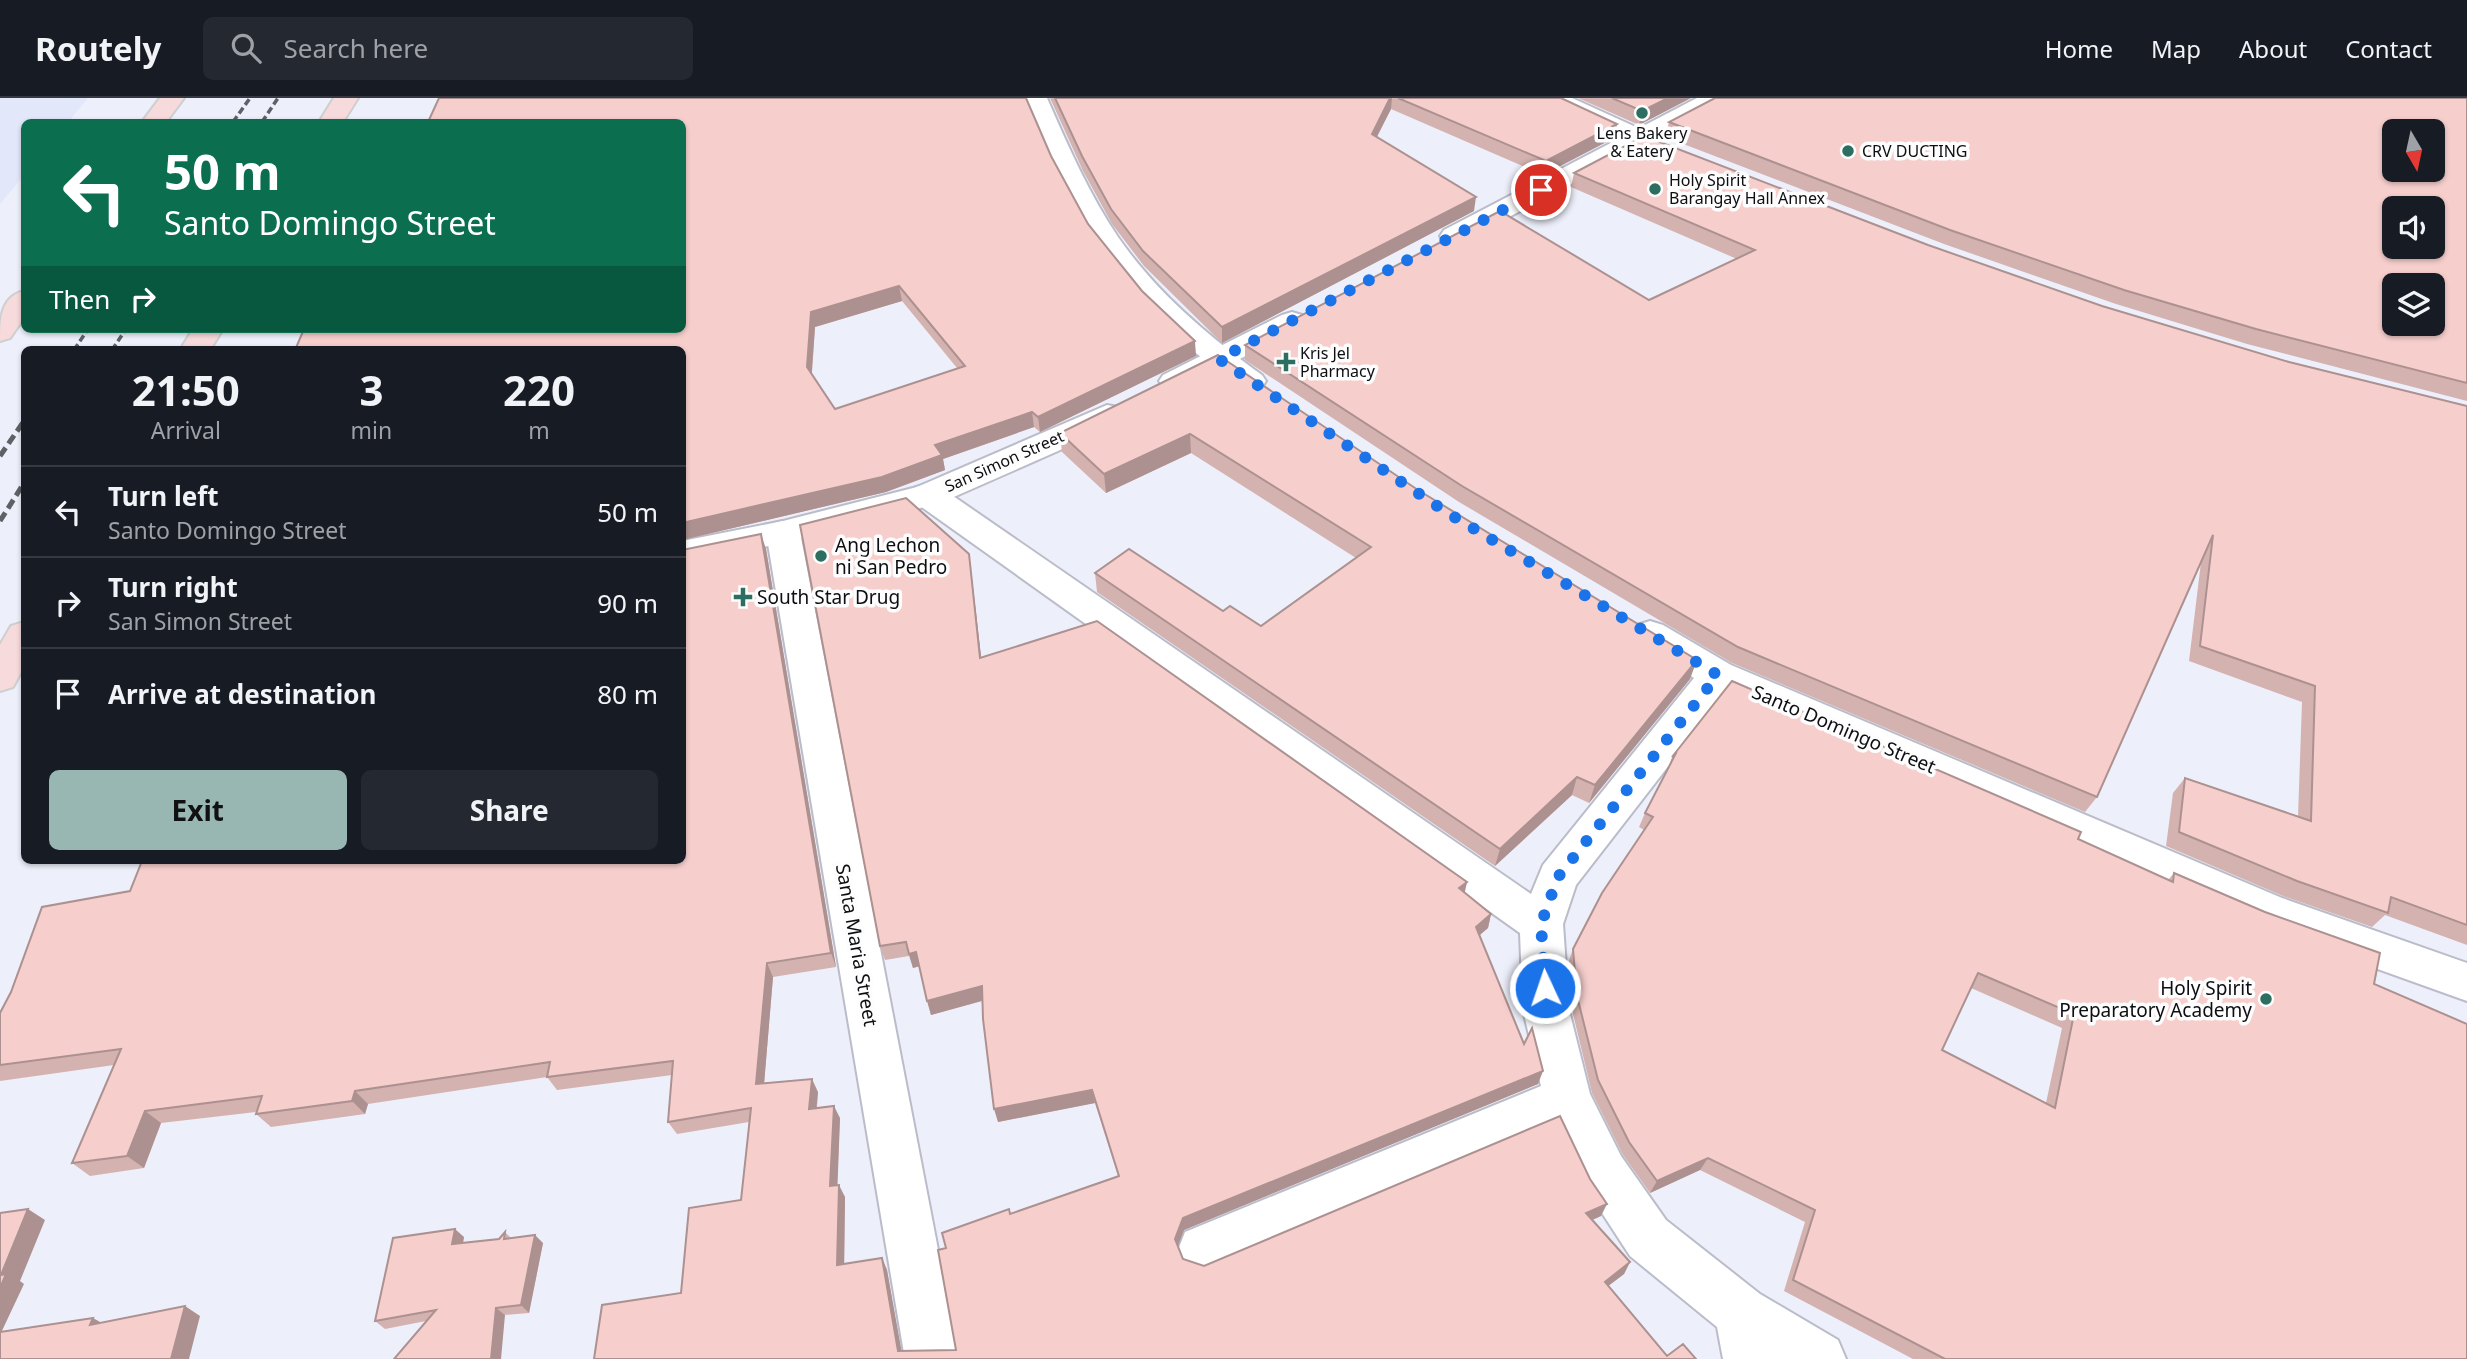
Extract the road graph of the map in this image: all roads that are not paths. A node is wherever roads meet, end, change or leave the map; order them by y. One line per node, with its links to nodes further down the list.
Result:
1 (172, 98): 6 (main road)
2 (346, 98): 7 (main road)
3 (1035, 98): 13 (street)
4 (1553, 98): 8 (street)
5 (1714, 98): 8 (street)
6 (155, 119)
7 (333, 119)
8 (1653, 143): 9 (street)
9 (1429, 249)
10 (21, 303): 12 (main road)
11 (1318, 307): 13 (street, San Simon Street)
12 (0, 332)
13 (1219, 359): 14 (street); 15 (street, San Simon Street)
14 (1276, 398)
15 (928, 495): 16 (street, San Simon Street); 22 (street)
16 (783, 532): 17 (street, San Simon Street); 27 (street, Santa Maria Street)
17 (686, 552)
18 (1623, 618): 20 (street, Santo Domingo Street)
19 (21, 640): 21 (main road)
20 (1718, 675): 22 (street); 23 (street, Santo Domingo Street)
21 (0, 677)
22 (1541, 924): 24 (street)
23 (2467, 982)
24 (1567, 1098): 25 (street); 26 (street)
25 (1203, 1250)
26 (1745, 1336): 28 (street)
27 (932, 1359)
28 (1819, 1359)

